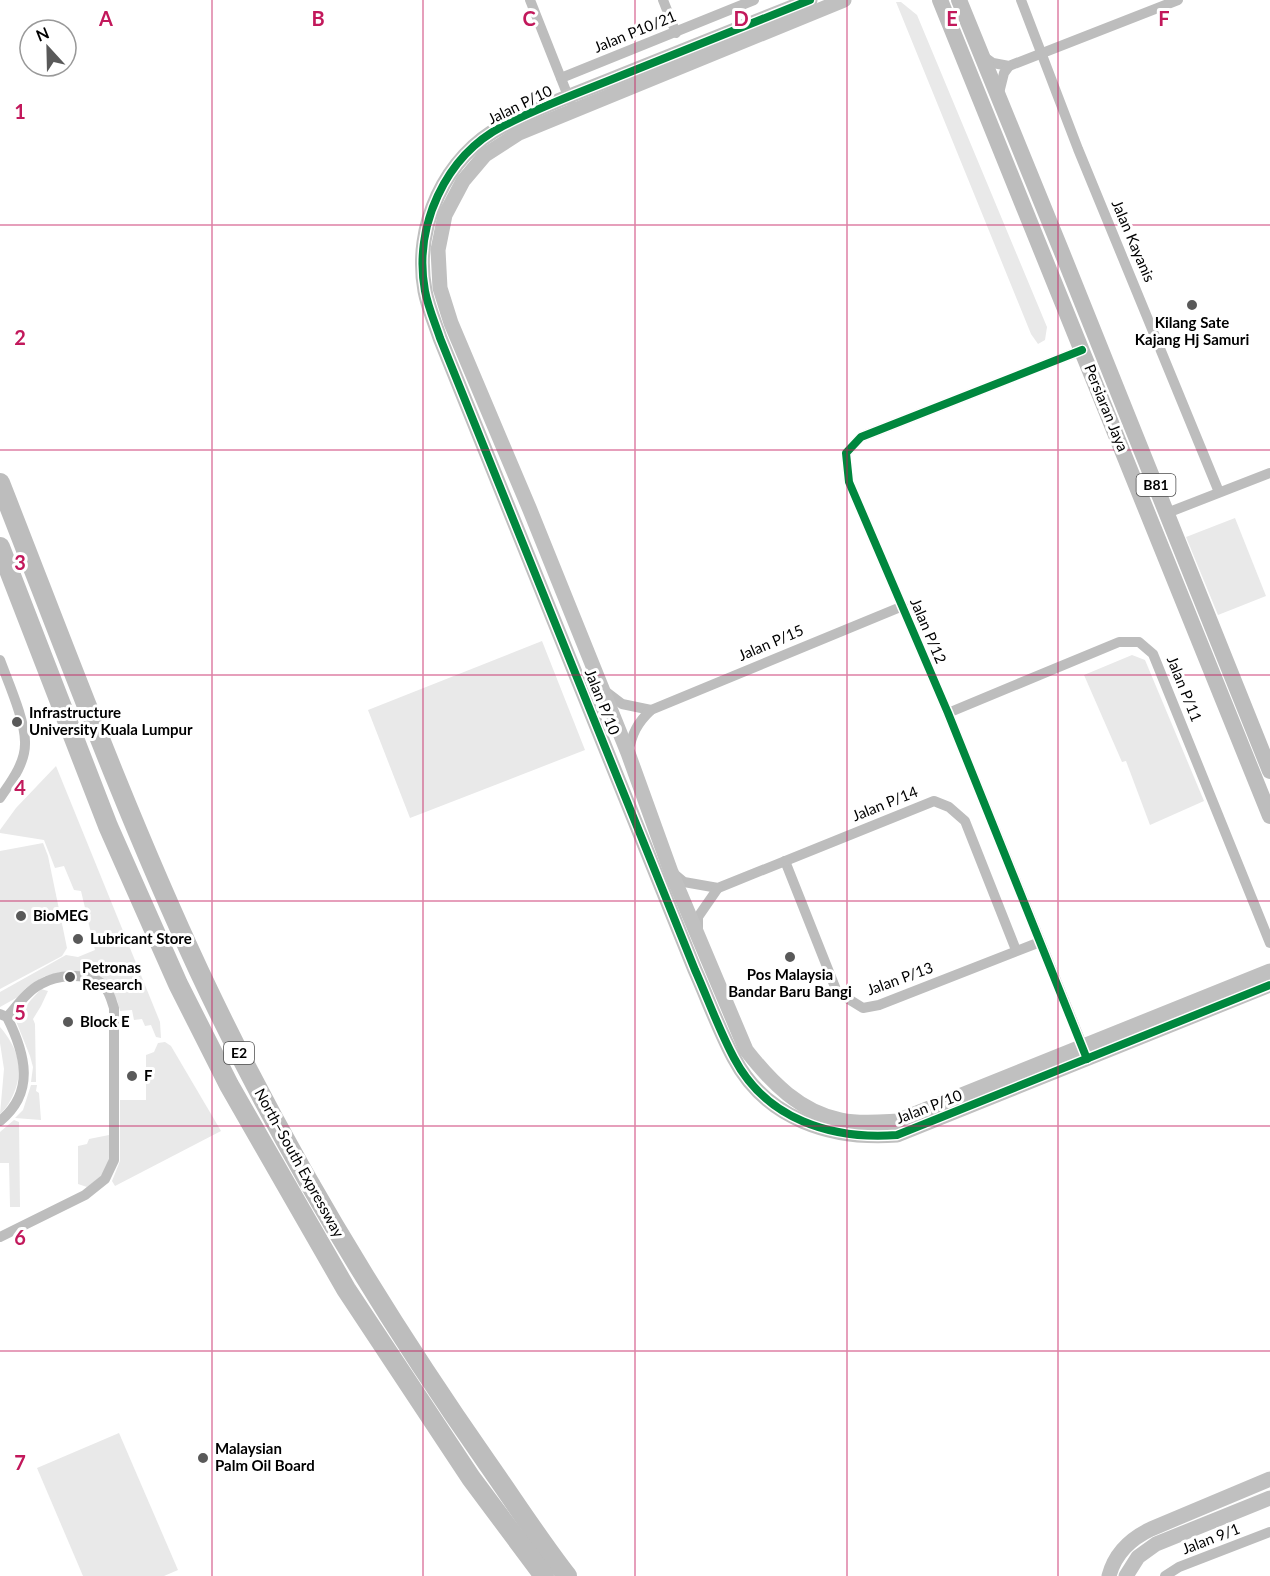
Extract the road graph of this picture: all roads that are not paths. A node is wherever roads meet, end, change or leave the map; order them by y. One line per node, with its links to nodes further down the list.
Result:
1 (530, 0): 14 (street)
2 (663, 0): 10 (street)
3 (754, 0): 10 (street, Jalan P10/21)
4 (810, 0): 16 (street, Jalan P/10)
5 (844, 0): 16 (street, Jalan P/10)
6 (959, 0): 11 (main road, Persiaran Jaya / B81)
7 (1021, 0): 12 (street, Jalan Kayanis)
8 (1178, 0): 12 (street)
9 (941, 4): 17 (main road, Persiaran Jaya / B81)
10 (676, 33): 14 (street, Jalan P10/21)
11 (980, 53): 13 (street); 15 (main road, Persiaran Jaya / B81)
12 (1042, 53): 13 (street); 20 (street, Jalan Kayanis)
13 (1009, 66): 15 (street)
14 (561, 78): 16 (street)
15 (999, 98): 21 (main road, Persiaran Jaya / B81)
16 (571, 103): 25 (street, Jalan P/10); 42 (street, Jalan P/10)
17 (1082, 350): 23 (street, Jalan P/12); 31 (main road, Persiaran Jaya / B81)
18 (1270, 473): 20 (street)
19 (0, 483): 49 (highway, North–South Expressway / E2)
20 (1219, 492): 21 (street)
21 (1167, 513): 29 (main road, Persiaran Jaya / B81)
22 (0, 547): 48 (highway, North–South Expressway / E2)
23 (903, 606): 26 (street, Jalan P/15); 27 (street, Jalan P/12)
24 (0, 660): 30 (street)
25 (600, 686): 26 (street); 28 (street, Jalan P/10)
26 (651, 710): 28 (street, Jalan P/15)
27 (948, 713): 36 (street, Jalan P/12); 37 (street, Jalan P/11)
28 (628, 753): 33 (street, Jalan P/10)
29 (1270, 771)
30 (0, 798)
31 (1270, 816)
32 (785, 861): 34 (street, Jalan P/14); 38 (street, Jalan P/13); 38 (street, Jalan P/14)
33 (671, 872): 34 (street); 35 (street, Jalan P/10)
34 (718, 888): 35 (street)
35 (698, 935): 42 (street, Jalan P/10)
36 (1040, 942): 38 (street, Jalan P/13); 42 (street, Jalan P/12)
37 (1270, 943)
38 (1016, 950)
39 (1270, 971): 42 (street, Jalan P/10)
40 (1270, 985): 42 (street, Jalan P/10)
41 (4, 1016): 43 (street); 44 (street)
42 (1085, 1052)
43 (0, 1121)
44 (0, 1237)
45 (1270, 1479): 50 (street)
46 (1270, 1498): 51 (street)
47 (1270, 1532): 52 (street, Jalan 9/1)
48 (544, 1576)
49 (567, 1576)
50 (1109, 1576)
51 (1126, 1576)
52 (1165, 1576)

